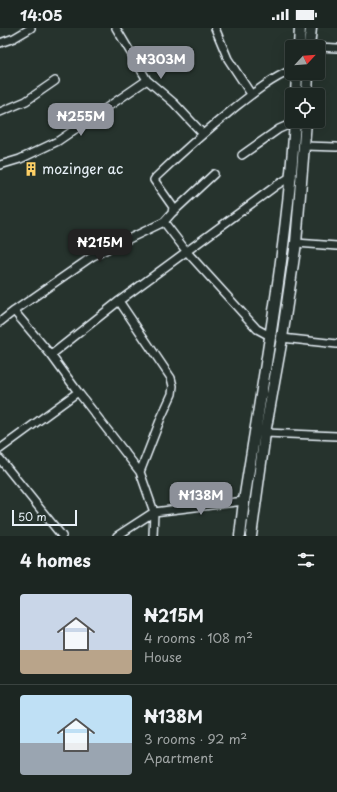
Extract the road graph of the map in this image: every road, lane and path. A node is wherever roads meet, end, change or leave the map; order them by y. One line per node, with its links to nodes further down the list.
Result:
1 (31, 28): 8 (street)
2 (116, 28): 12 (street)
3 (215, 28): 14 (street)
4 (300, 28): 6 (main road)
5 (311, 28): 7 (main road)
6 (299, 40)
7 (310, 40)
8 (0, 43)
9 (325, 47): 10 (street)
10 (337, 48)
11 (285, 73): 14 (street)
12 (147, 80): 19 (street); 23 (street)
13 (56, 81): 15 (street)
14 (251, 94): 19 (street)
15 (0, 112)
16 (285, 126): 22 (street)
17 (295, 128): 25 (main road)
18 (305, 128): 20 (main road)
19 (203, 134): 26 (street)
20 (304, 146): 21 (street); 28 (main road)
21 (337, 147)
22 (242, 155)
23 (0, 165)
24 (214, 174): 26 (street)
25 (292, 176): 30 (street); 34 (main road)
26 (172, 212): 27 (street)
27 (164, 222): 30 (street); 32 (street)
28 (296, 243): 29 (street); 35 (main road)
29 (337, 246)
30 (187, 252): 31 (street); 34 (street)
31 (119, 301): 37 (street); 43 (street)
32 (14, 311): 33 (street); 37 (street)
33 (0, 322)
34 (270, 336): 44 (main road)
35 (282, 338): 36 (street); 39 (main road)
36 (337, 344)
37 (51, 355): 38 (street)
38 (78, 392): 41 (street); 43 (street)
39 (265, 433): 40 (street); 50 (main road)
40 (337, 436)
41 (0, 449)
42 (0, 459): 46 (street)
43 (140, 472): 45 (street)
44 (244, 501): 45 (street); 49 (main road)
45 (154, 512): 47 (street); 48 (street)
46 (62, 536)
47 (117, 536)
48 (153, 536)
49 (240, 536)
50 (250, 536)

